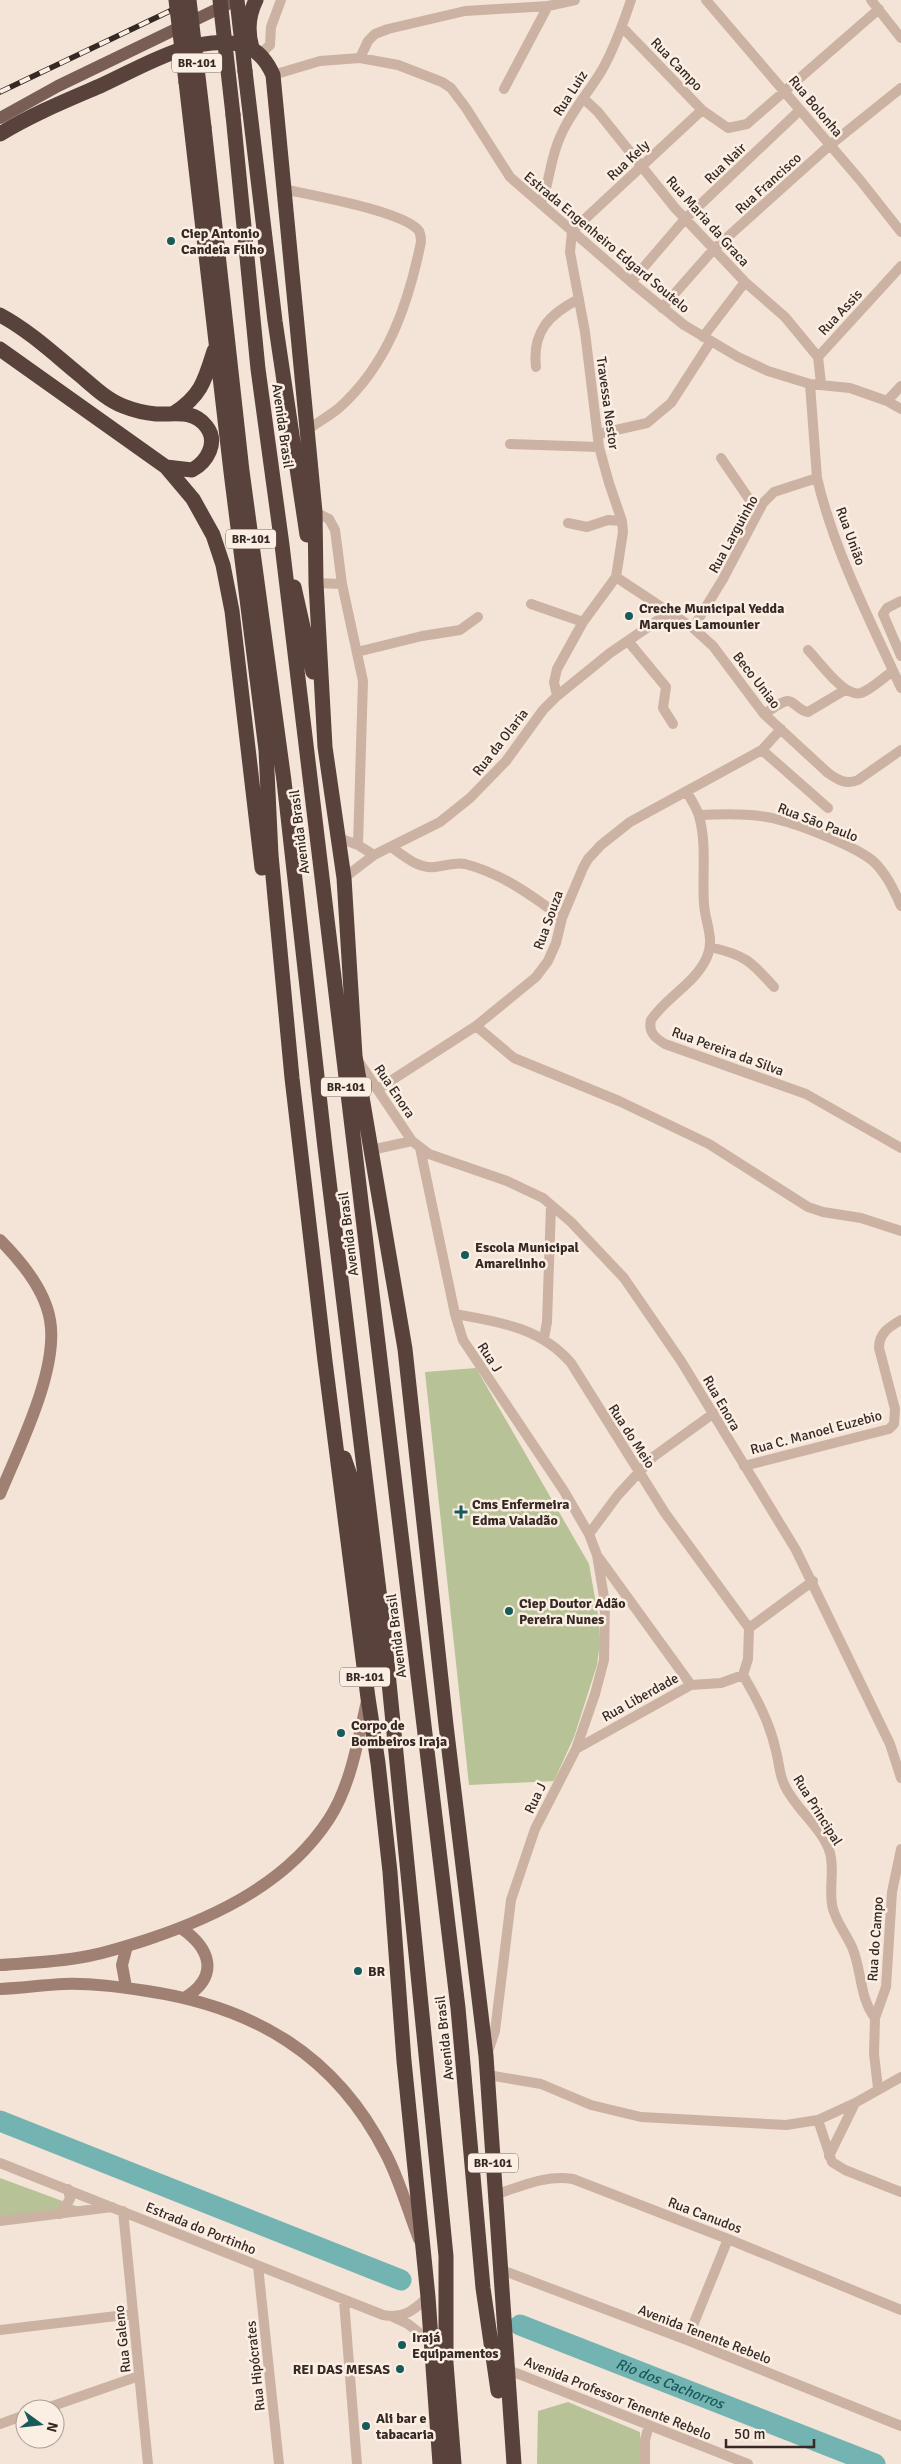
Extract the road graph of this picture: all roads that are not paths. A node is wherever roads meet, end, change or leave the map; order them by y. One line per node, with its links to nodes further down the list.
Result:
1 (176, 0): 41 (highway, Avenida Brasil, bridge)
2 (189, 0): 85 (highway, Avenida Brasil / BR-101, bridge)
3 (220, 0): 61 (highway, Avenida Brasil / BR-101, bridge)
4 (236, 0): 24 (main road); 63 (highway, Avenida Brasil, bridge)
5 (256, 0): 15 (highway)
6 (281, 0): 15 (street)
7 (575, 0): 11 (street)
8 (631, 0): 13 (street, Rua Luiz)
9 (706, 0): 20 (street, Rua Bolonha)
10 (871, 0): 12 (street)
11 (548, 6): 16 (street); 19 (street)
12 (879, 9): 14 (street); 20 (street)
13 (622, 27): 21 (street, Rua Luiz); 22 (street, Rua Campo)
14 (901, 38)
15 (256, 51): 17 (highway); 25 (highway)
16 (360, 58): 17 (street, Estrada Engenheiro Edgard Soutelo); 29 (street, Estrada Engenheiro Edgard Soutelo)
17 (273, 75): 28 (highway, Avenida Brasil)
18 (901, 88): 26 (street, Rua Francisco)
19 (504, 89)
20 (786, 92): 22 (street, Rua Campo); 23 (street, Rua Bolonha)
21 (584, 99): 27 (street, Rua Maria da Graca); 29 (street, Rua Luiz)
22 (702, 110): 27 (street, Rua Kely)
23 (800, 110): 26 (street, Rua Bolonha); 30 (street, Rua Nair)
24 (0, 118)
25 (0, 134)
26 (830, 145): 32 (street, Rua Bolonha); 33 (street, Rua Francisco)
27 (641, 167): 30 (street, Rua Maria da Graca); 31 (street, Rua Kely)
28 (283, 189): 50 (highway, Avenida Brasil); 50 (street)
29 (541, 204): 31 (street, Estrada Engenheiro Edgard Soutelo)
30 (685, 219): 33 (street, Rua Maria da Graca); 35 (street, Rua Nair)
31 (572, 230): 35 (street, Estrada Engenheiro Edgard Soutelo); 37 (street, Travessa Nestor)
32 (901, 232)
33 (714, 250): 36 (street, Rua Maria da Graca); 38 (street, Rua Francisco)
34 (901, 266): 43 (street, Rua Assis)
35 (631, 282): 38 (street, Estrada Engenheiro Edgard Soutelo)
36 (745, 282): 40 (street); 43 (street, Rua Maria da Graca)
37 (579, 299): 44 (street); 51 (street, Travessa Nestor)
38 (662, 308): 40 (street, Estrada Engenheiro Edgard Soutelo)
39 (0, 315): 49 (highway)
40 (707, 339): 45 (street, Estrada Engenheiro Edgard Soutelo); 51 (street)
41 (216, 344): 49 (highway); 96 (highway, Avenida Brasil)
42 (0, 349): 55 (highway)
43 (818, 357): 45 (street)
44 (536, 367)
45 (815, 384): 47 (street, Estrada Engenheiro Edgard Soutelo); 56 (street, Rua União)
46 (901, 386): 47 (street)
47 (887, 401): 48 (street, Estrada Engenheiro Edgard Soutelo)
48 (901, 409)
49 (174, 413): 55 (highway)
50 (307, 430): 57 (highway, Avenida Brasil)
51 (598, 434): 53 (street, Travessa Nestor)
52 (510, 444): 53 (street)
53 (599, 447): 59 (street, Travessa Nestor)
54 (721, 458): 58 (street)
55 (166, 467): 96 (highway, Avenida Brasil / BR-101)
56 (817, 478): 58 (street, Rua Larguinho); 75 (street, Rua União)
57 (315, 512): 63 (highway, Avenida Brasil); 64 (street)
58 (758, 512): 70 (street, Rua Larguinho)
59 (622, 521): 60 (street); 62 (street, Travessa Nestor)
60 (568, 523)
61 (282, 545): 82 (highway); 175 (highway, Avenida Brasil / BR-101)
62 (616, 577): 67 (street, Beco Uniao); 69 (street)
63 (316, 583): 64 (street); 82 (highway, Avenida Brasil)
64 (342, 584): 73 (street)
65 (901, 601): 74 (street)
66 (531, 604): 69 (street)
67 (670, 612): 70 (street, Beco Uniao); 71 (street, Rua da Olaria)
68 (478, 617): 73 (street)
69 (583, 622): 78 (street)
70 (693, 628): 79 (street, Beco Uniao)
71 (628, 641): 78 (street, Rua da Olaria); 80 (street)
72 (808, 650): 77 (street)
73 (357, 652): 90 (street)
74 (901, 656)
75 (893, 671): 76 (street, Rua União); 77 (street)
76 (900, 685)
77 (845, 690): 79 (street)
78 (557, 696): 91 (street, Rua da Olaria)
79 (764, 714): 81 (street, Beco Uniao)
80 (673, 724)
81 (781, 728): 83 (street, Rua Souza); 84 (street, Beco Uniao)
82 (325, 747): 89 (highway, Avenida Brasil / BR-101)
83 (762, 750): 86 (street, Rua Souza); 87 (street)
84 (901, 750)
85 (284, 781): 100 (highway); 125 (highway, Avenida Brasil / BR-101)
86 (687, 792): 88 (street); 95 (street, Rua Souza)
87 (828, 808)
88 (699, 815): 94 (street, Rua Sāo Paulo); 97 (street)
89 (338, 838): 90 (street); 93 (highway, Avenida Brasil / BR-101)
90 (358, 845): 92 (street)
91 (391, 847): 92 (street, Rua da Olaria); 95 (street)
92 (374, 855): 93 (street, Rua da Olaria)
93 (344, 878): 101 (highway, Avenida Brasil / BR-101)
94 (901, 906)
95 (562, 918): 99 (street, Rua Souza)
96 (280, 947): 100 (highway, Avenida Brasil)
97 (710, 947): 98 (street); 105 (street, Rua Pereira da Silva)
98 (774, 987)
99 (476, 1026): 102 (street, Rua Souza); 108 (street)
100 (288, 1028): 114 (highway, Avenida Brasil / BR-101)
101 (355, 1056): 102 (street, Rua Enora); 106 (highway, Avenida Brasil / BR-101)
102 (378, 1089): 103 (street, Rua Enora)
103 (412, 1141): 104 (street, Rua Enora); 106 (street)
104 (420, 1148): 107 (street, Rua Enora); 110 (street, Rua J)
105 (901, 1148)
106 (371, 1150): 136 (highway, Avenida Brasil / BR-101)
107 (551, 1206): 112 (street); 113 (street, Rua Enora)
108 (901, 1231)
109 (0, 1240): 117 (street)
110 (455, 1314): 112 (street, Rua do Meio); 118 (street, Rua J)
111 (901, 1320): 115 (street, Rua C. Manoel Euzebio)
112 (544, 1338): 116 (street, Rua do Meio)
113 (714, 1413): 115 (street, Rua Enora); 116 (street)
114 (334, 1431): 124 (highway, Avenida Brasil / BR-101); 125 (highway)
115 (744, 1466): 120 (street, Rua Enora)
116 (639, 1472): 118 (street); 121 (street, Rua do Meio)
117 (0, 1494)
118 (589, 1534): 119 (street, Rua J)
119 (596, 1555): 123 (street, Rua J); 126 (street, Rua J)
120 (813, 1581): 121 (street); 127 (street, Rua Enora)
121 (749, 1628): 122 (street)
122 (743, 1675): 123 (street, Rua Liberdade); 135 (street, Rua Principal)
123 (691, 1685): 126 (street, Rua Liberdade)
124 (368, 1698): 129 (street); 152 (highway, Avenida Brasil / BR-101)
125 (396, 1747): 174 (highway, Avenida Brasil / BR-101)
126 (576, 1749): 136 (street, Rua J)
127 (901, 1778)
128 (901, 1849): 135 (street, Rua do Campo)
129 (181, 1928): 130 (street); 134 (street)
130 (127, 1946): 131 (street); 132 (street)
131 (0, 1965)
132 (126, 1988): 133 (street); 134 (street)
133 (0, 1990)
134 (186, 1997): 152 (street)
135 (875, 2018): 139 (street, Rua do Campo)
136 (486, 2056): 137 (highway, Avenida Brasil / BR-101)
137 (488, 2075): 141 (street); 146 (highway, Avenida Brasil / BR-101)
138 (901, 2077): 139 (street)
139 (878, 2088): 140 (street)
140 (855, 2103): 141 (street); 142 (street)
141 (818, 2120): 142 (street)
142 (829, 2156): 145 (street)
143 (0, 2162): 144 (street, Estrada do Portinho)
144 (68, 2189): 147 (street, Estrada do Portinho); 149 (street)
145 (901, 2192)
146 (494, 2195): 151 (street, Rua Canudos); 154 (highway, Avenida Brasil / BR-101)
147 (113, 2207): 148 (street, Estrada do Portinho); 149 (street)
148 (123, 2212): 153 (street, Estrada do Portinho); 158 (street, Rua Galeno)
149 (60, 2214): 150 (street)
150 (0, 2221)
151 (728, 2239): 157 (street, Rua Canudos); 161 (street)
152 (423, 2251): 155 (highway, Avenida Brasil / BR-101)
153 (258, 2266): 156 (street, Estrada do Portinho); 171 (street, Rua Hipócrates)
154 (499, 2269): 161 (street, Avenida Tenente Rebelo); 163 (highway, Avenida Brasil / BR-101)
155 (428, 2297): 159 (street); 162 (highway, Avenida Brasil / BR-101)
156 (344, 2301): 159 (street, Estrada do Portinho); 172 (street)
157 (901, 2310)
158 (133, 2314): 160 (street); 164 (street, Rua Galeno)
159 (392, 2316): 162 (street, Estrada do Portinho)
160 (0, 2330)
161 (687, 2340): 169 (street, Avenida Tenente Rebelo)
162 (431, 2342): 173 (highway, Avenida Brasil / BR-101)
163 (506, 2369): 168 (street, Avenida Professor Tenente Rebelo); 176 (highway, Avenida Brasil / BR-101)
164 (139, 2376): 165 (street); 170 (street, Rua Galeno)
165 (65, 2402)
166 (15, 2419): 167 (street)
167 (0, 2424)
168 (649, 2425): 177 (street); 178 (street, Avenida Professor Tenente Rebelo)
169 (901, 2426)
170 (148, 2464)
171 (278, 2464)
172 (357, 2464)
173 (440, 2464)
174 (454, 2464)
175 (504, 2464)
176 (514, 2464)
177 (645, 2464)
178 (748, 2464)

